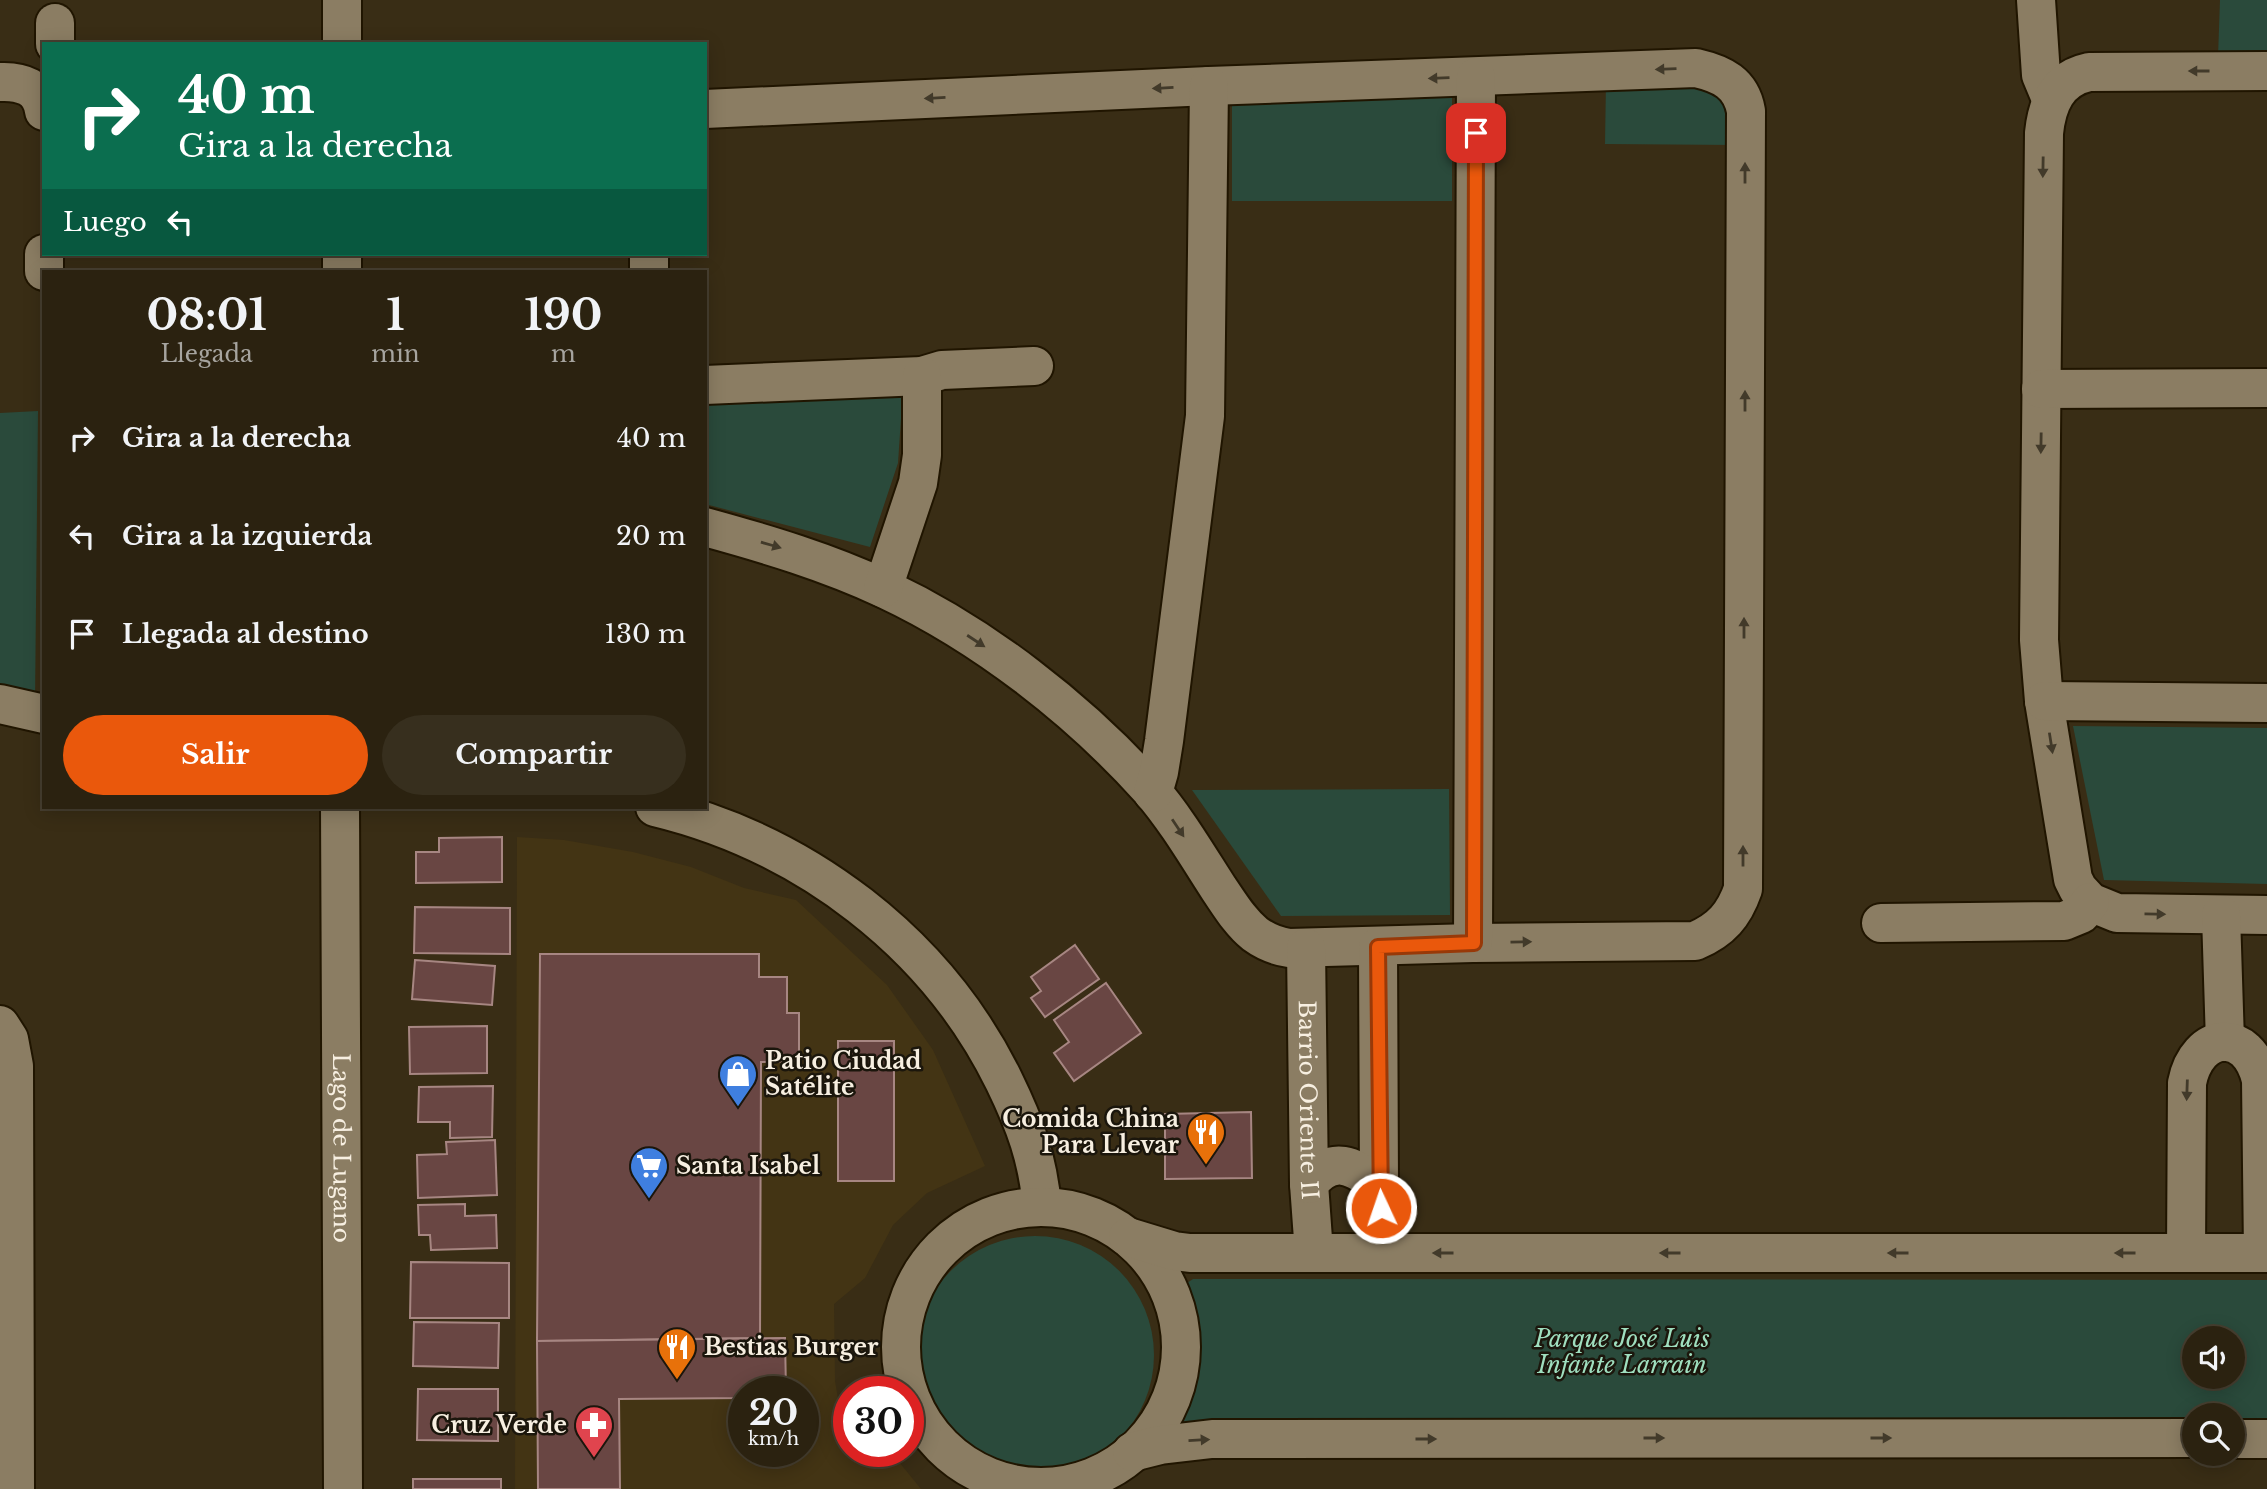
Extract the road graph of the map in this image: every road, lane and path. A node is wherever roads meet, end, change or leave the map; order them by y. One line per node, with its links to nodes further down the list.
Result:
1 (342, 0): 3 (street)
2 (2036, 0): 7 (street)
3 (342, 42)
4 (2267, 71): 7 (street, one-way to 7)
5 (1476, 77): 6 (street, one-way to 6); 27 (street); 27 (street, one-way to 5)
6 (1209, 86): 8 (street, one-way to 8); 20 (street)
7 (2050, 99): 13 (street, one-way to 13)
8 (707, 109)
9 (1034, 366): 10 (street)
10 (922, 376): 11 (street); 15 (street)
11 (707, 385)
12 (2267, 388): 13 (street)
13 (2041, 389): 16 (street, one-way to 16)
14 (707, 528): 15 (street, one-way to 15)
15 (883, 588): 20 (street, one-way to 20)
16 (2044, 701): 17 (street); 23 (street, one-way to 23)
17 (2267, 703)
18 (0, 704): 19 (street)
19 (42, 714)
20 (1153, 793): 29 (street, one-way to 29)
21 (340, 809): 48 (street, Lago de Lugano)
22 (662, 809): 34 (street)
23 (2090, 902): 24 (street, one-way to 24); 26 (street)
24 (2221, 915): 25 (street); 31 (street)
25 (2267, 915)
26 (1881, 923)
27 (1474, 943): 28 (street)
28 (1378, 947): 29 (street); 33 (street)
29 (1306, 948): 32 (street, Barrio Oriente II)
30 (1, 1026): 40 (street)
31 (2225, 1042): 38 (street, one-way to 38); 39 (street)
32 (1309, 1184): 33 (street); 36 (street, Barrio Oriente II)
33 (1379, 1186): 37 (street)
34 (1042, 1207): 35 (street); 45 (street)
35 (1128, 1237): 36 (street); 44 (street)
36 (1314, 1253): 37 (street)
37 (1385, 1253): 38 (street, one-way to 37)
38 (2186, 1253): 39 (street)
39 (2265, 1253)
40 (7, 1307): 47 (street)
41 (2182, 1438): 44 (street, one-way to 41)
42 (2245, 1439): 43 (street)
43 (2267, 1439)
44 (1132, 1452): 46 (street)
45 (984, 1482): 46 (street)
46 (1081, 1484)
47 (15, 1489)
48 (343, 1489)

